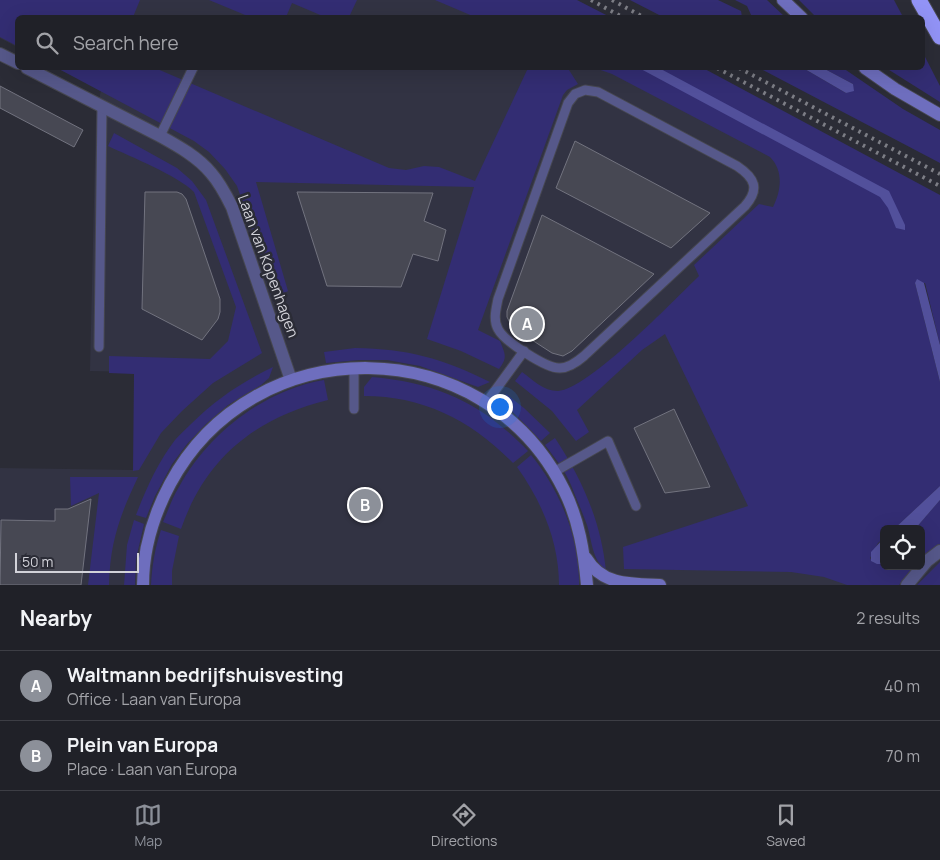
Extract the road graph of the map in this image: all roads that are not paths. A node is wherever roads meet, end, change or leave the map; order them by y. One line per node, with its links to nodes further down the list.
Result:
1 (783, 0): 3 (street)
2 (919, 0): 4 (highway)
3 (799, 15)
4 (940, 37)
5 (0, 54): 6 (street)
6 (15, 62)
7 (31, 70): 10 (street, Laan van Kopenhagen)
8 (192, 70): 12 (lane)
9 (868, 70): 11 (street)
10 (102, 107): 12 (street, Laan van Kopenhagen); 13 (lane)
11 (940, 115)
12 (160, 136): 16 (street, Laan van Kopenhagen)
13 (99, 347)
14 (524, 351): 14 (lane); 17 (lane)
15 (354, 368): 16 (street); 17 (street); 18 (lane)
16 (291, 380): 23 (street)
17 (486, 403): 19 (street)
18 (354, 409)
19 (554, 472): 20 (lane); 22 (street)
20 (636, 506)
21 (940, 551): 26 (street)
22 (585, 555): 24 (street); 25 (street)
23 (143, 585)
24 (587, 585)
25 (660, 585)
26 (907, 585)

